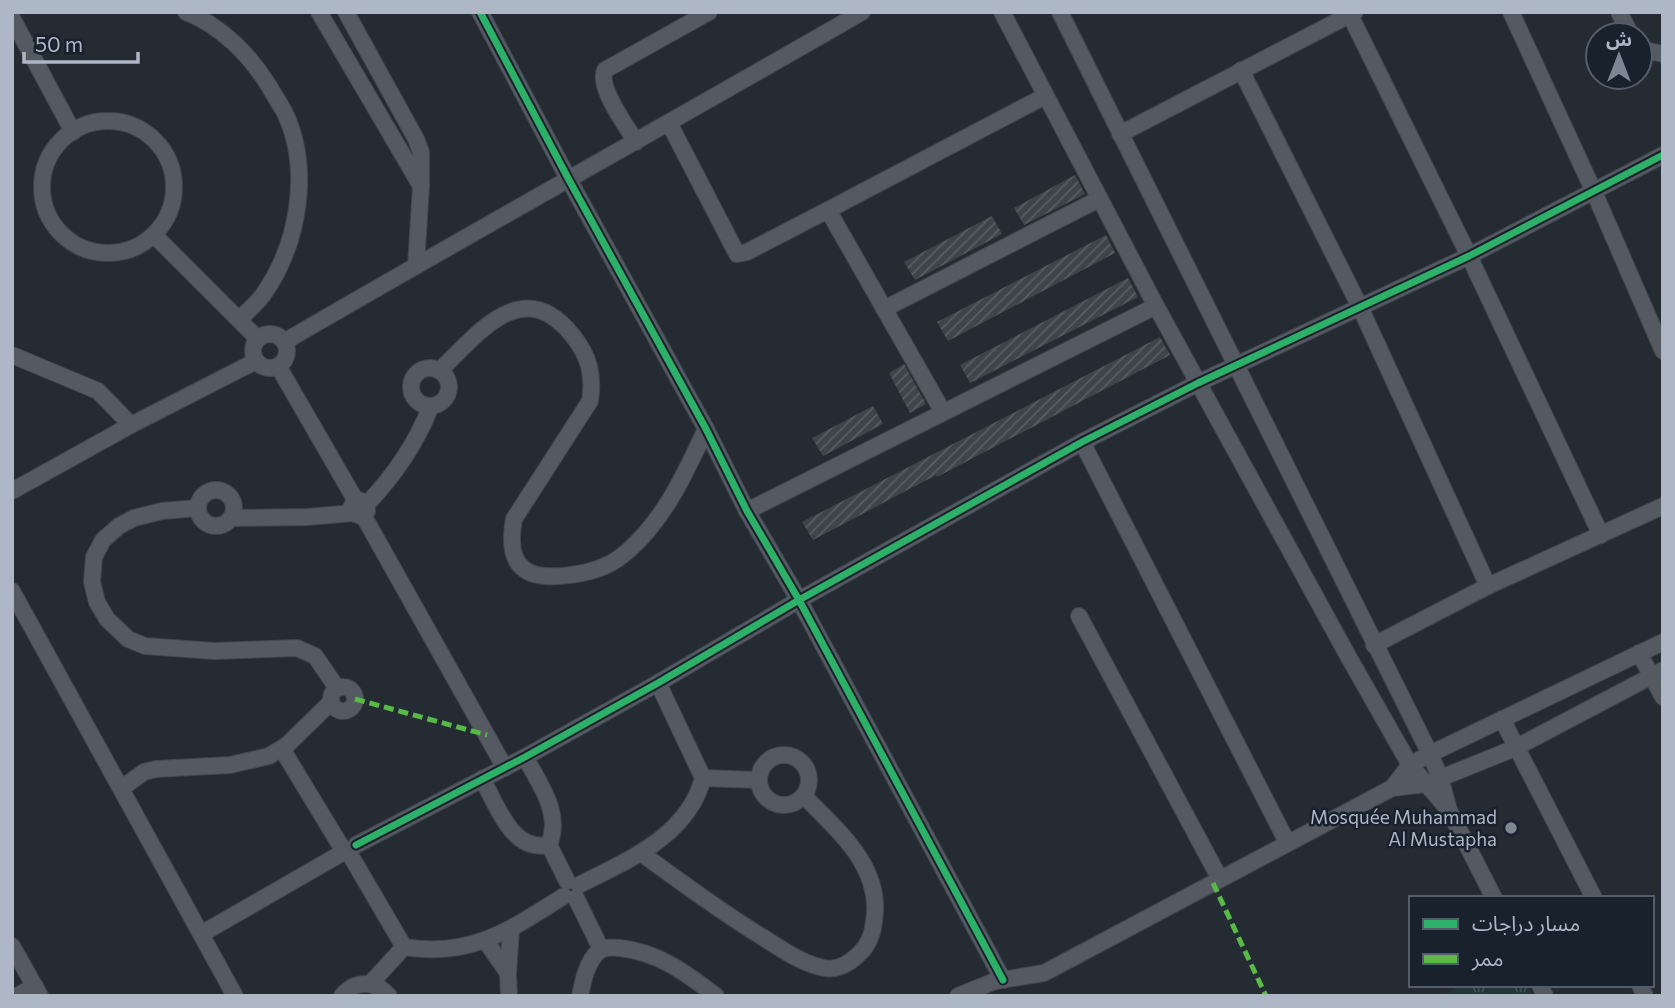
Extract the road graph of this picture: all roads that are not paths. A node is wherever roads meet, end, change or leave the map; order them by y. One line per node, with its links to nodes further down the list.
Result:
1 (186, 12): 33 (street)
2 (319, 12): 12 (street)
3 (480, 12): 22 (street)
4 (709, 12): 20 (street)
5 (862, 12): 17 (street)
6 (1002, 12): 16 (street)
7 (1060, 12): 19 (street)
8 (1511, 12): 24 (street)
9 (347, 14): 12 (street); 13 (street)
10 (1353, 14): 15 (street); 28 (street)
11 (12, 18): 18 (street)
12 (328, 27): 14 (street)
13 (360, 38): 14 (street); 23 (street)
14 (341, 50): 23 (street)
15 (1241, 70): 19 (street); 31 (street)
16 (1045, 96): 25 (street); 26 (street)
17 (669, 123): 20 (street); 26 (street)
18 (73, 132): 27 (street); 27 (street)
19 (1120, 134): 39 (street)
20 (636, 142): 22 (street)
21 (1663, 155): 24 (street)
22 (569, 180): 29 (street); 46 (street)
23 (421, 187): 29 (street)
24 (1594, 192): 28 (street); 36 (street)
25 (1099, 199): 30 (street); 32 (street)
26 (828, 210): 32 (street)
27 (154, 235): 33 (street)
28 (1469, 256): 31 (street); 54 (street)
29 (416, 265): 35 (street)
30 (1156, 306): 42 (street); 44 (street)
31 (1360, 307): 39 (street); 55 (street)
32 (884, 309): 44 (street)
33 (239, 319): 34 (street)
34 (258, 339): 35 (street); 38 (street)
35 (284, 342): 40 (street)
36 (1663, 351)
37 (12, 355): 45 (street)
38 (256, 361): 40 (street); 45 (street)
39 (1237, 365): 42 (street); 60 (street)
40 (278, 366): 51 (street)
41 (439, 371): 43 (street); 43 (street); 46 (street)
42 (1198, 383): 47 (street); 70 (street)
43 (431, 406): 51 (street)
44 (943, 412): 52 (street)
45 (131, 425): 48 (street)
46 (706, 429): 52 (street)
47 (1082, 442): 57 (street); 79 (street)
48 (12, 491)
49 (1663, 506): 54 (street)
50 (198, 508): 53 (street); 53 (street); 67 (street)
51 (360, 509): 53 (street); 71 (street)
52 (747, 511): 57 (street)
53 (232, 518)
54 (1601, 535): 55 (street)
55 (1488, 586): 60 (street)
56 (12, 591): 76 (street)
57 (799, 600): 63 (street); 94 (street)
58 (1079, 616): 83 (street)
59 (1663, 642): 61 (street)
60 (1374, 645): 68 (street)
61 (1639, 653): 62 (street); 65 (street)
62 (1657, 672): 64 (street); 66 (street)
63 (658, 683): 69 (street); 72 (street)
64 (1663, 697)
65 (1502, 719): 66 (street); 68 (street)
66 (1516, 748): 75 (street); 86 (street)
67 (282, 749): 76 (street); 81 (street)
68 (1430, 754): 70 (street); 75 (street)
69 (525, 757): 71 (street); 80 (street)
70 (1410, 765): 75 (street); 77 (street)
71 (505, 768): 73 (street)
72 (703, 778): 74 (street); 82 (street)
73 (482, 779): 80 (street); 81 (street)
74 (759, 780): 78 (street); 78 (street)
75 (1433, 781): 77 (street); 85 (street)
76 (122, 788): 88 (street)
77 (1392, 788): 79 (street)
78 (804, 796): 82 (street)
79 (1287, 842): 83 (street)
80 (549, 845): 84 (street)
81 (348, 851): 88 (street); 91 (street)
82 (641, 853): 84 (street)
83 (1220, 880): 94 (street)
84 (572, 890): 87 (street); 92 (street)
85 (1493, 896)
86 (1593, 896)
87 (510, 930): 89 (street); 93 (street)
88 (202, 933): 98 (street)
89 (485, 940): 91 (street); 93 (street)
90 (12, 946): 96 (street)
91 (404, 947): 95 (street)
92 (601, 949): 102 (street); 103 (street)
93 (508, 974): 101 (street)
94 (1003, 979): 104 (street)
95 (370, 984): 99 (street); 100 (street)
96 (37, 991): 97 (street)
97 (18, 995)
98 (235, 996)
99 (342, 996)
100 (389, 996)
101 (509, 996)
102 (580, 996)
103 (716, 996)
104 (958, 996)

